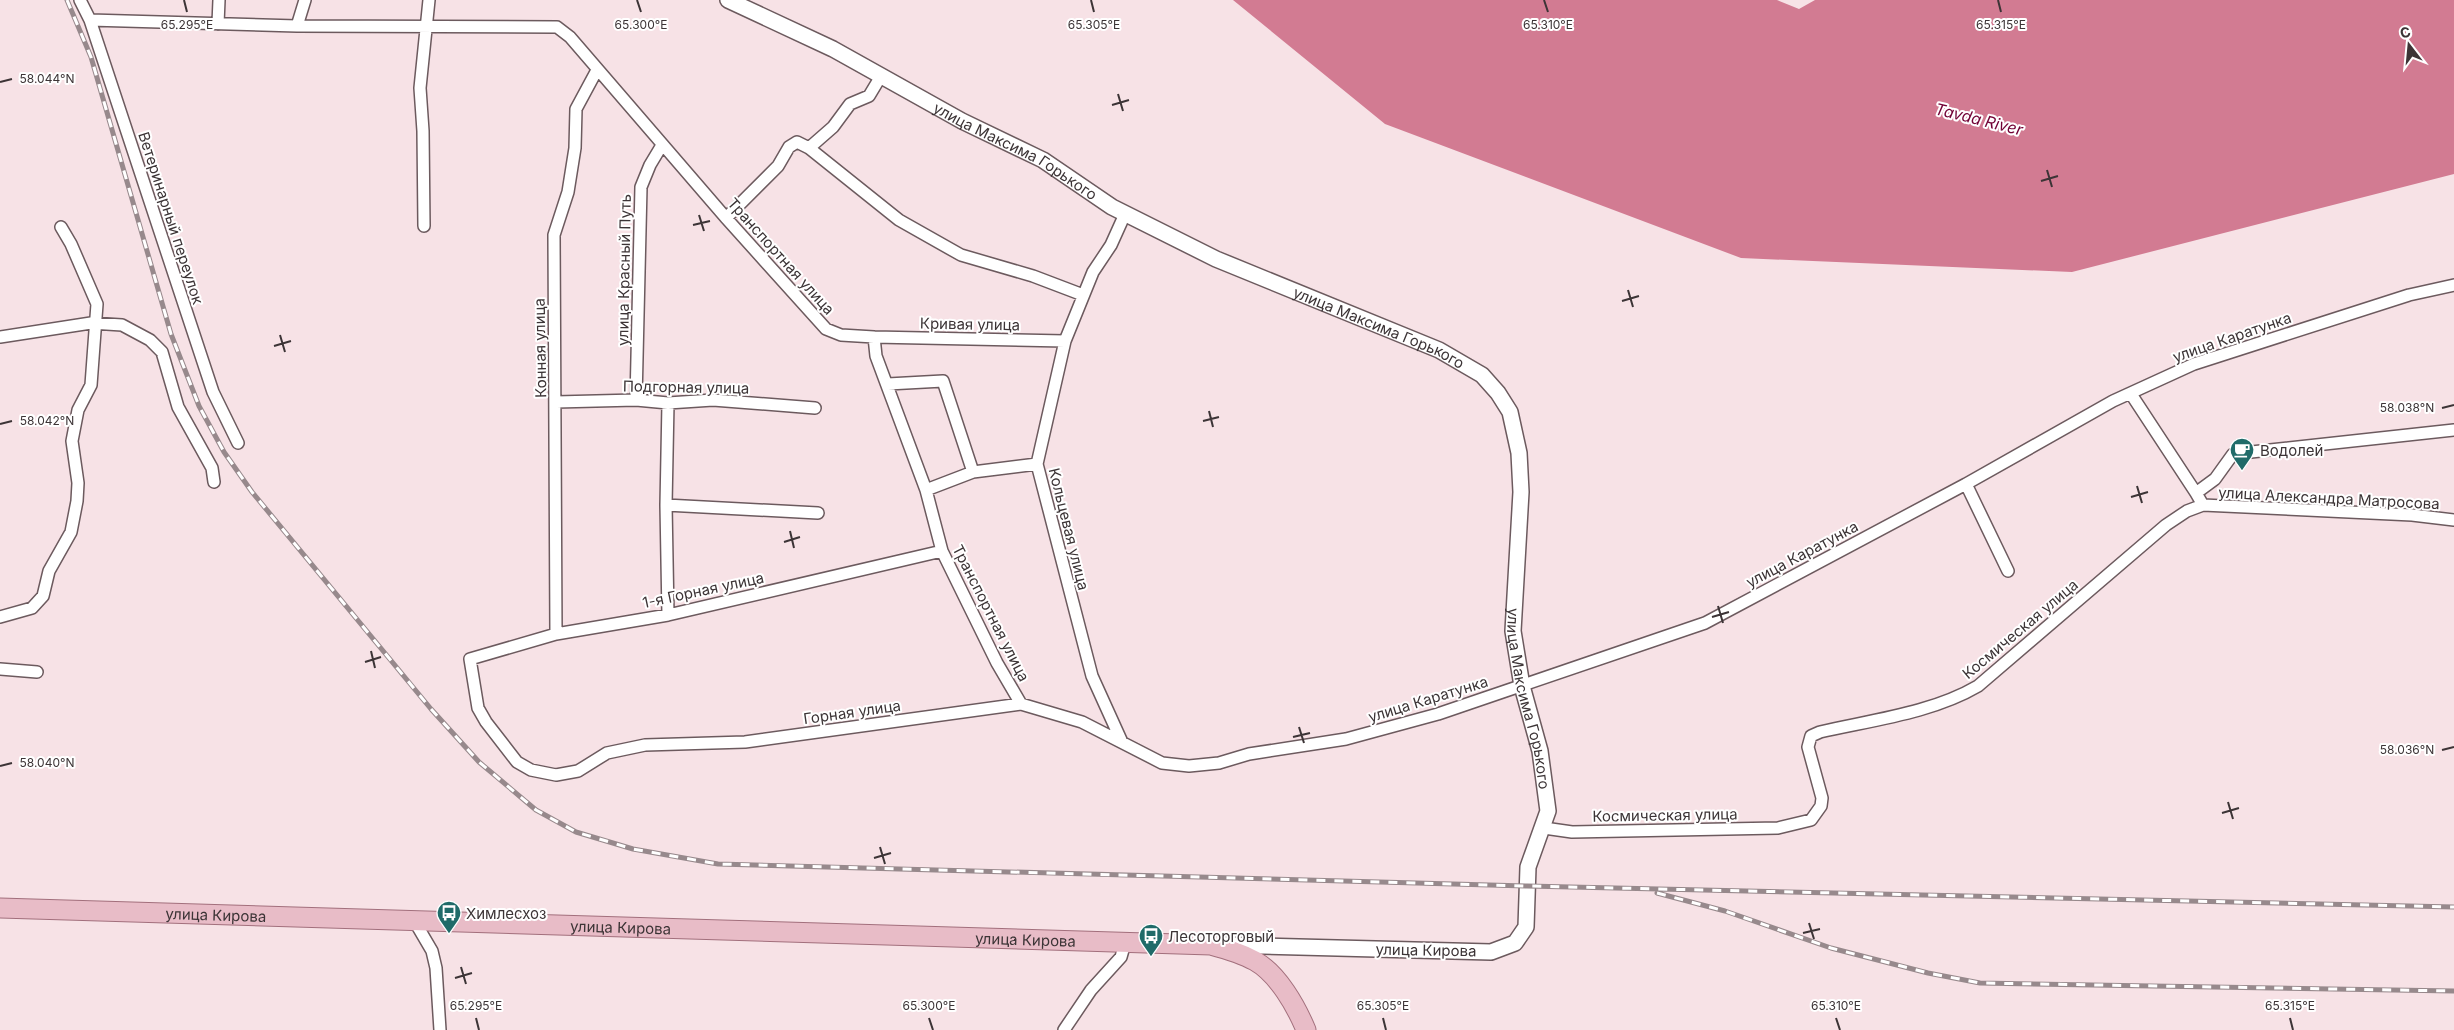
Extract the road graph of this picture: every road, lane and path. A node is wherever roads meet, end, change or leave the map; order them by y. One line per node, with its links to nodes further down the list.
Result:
1 (80, 0): 6 (street, Ветеринарный переулок)
2 (219, 0): 7 (street)
3 (305, 0): 8 (street)
4 (429, 0): 9 (street)
5 (728, 0): 11 (street, улица Максима Горького)
6 (90, 20): 7 (street); 31 (street, Ветеринарный переулок)
7 (218, 24): 8 (street)
8 (298, 26): 9 (street)
9 (426, 26): 10 (street, Транспортная улица); 16 (street)
10 (597, 70): 12 (street, Транспортная улица); 27 (street, Конная улица)
11 (881, 76): 13 (street); 14 (street, улица Максима Горького)
12 (662, 146): 15 (street, Транспортная улица); 26 (street, улица Красный Путь)
13 (809, 148): 15 (street); 19 (street)
14 (1125, 214): 19 (street, Кольцевая улица); 49 (street, улица Максима Горького)
15 (726, 218): 22 (street, Транспортная улица)
16 (424, 226)
17 (61, 227): 20 (street)
18 (2454, 285): 25 (street, улица Каратунка)
19 (1084, 296): 23 (street, Кольцевая улица)
20 (96, 323): 21 (street); 34 (street); 45 (street)
21 (0, 337)
22 (874, 338): 23 (street, Кривая улица); 24 (street, Транспортная улица)
23 (1065, 341): 32 (street, Кольцевая улица)
24 (888, 384): 33 (street); 36 (street, Транспортная улица)
25 (2131, 394): 35 (street, улица Каратунка); 37 (street)
26 (636, 400): 27 (street, Подгорная улица); 28 (street, Подгорная улица)
27 (556, 402): 46 (street, Конная улица)
28 (668, 403): 29 (street, Подгорная улица); 38 (street)
29 (815, 408)
30 (2454, 430): 37 (street)
31 (238, 443)
32 (1037, 464): 33 (street); 51 (street, Кольцевая улица)
33 (973, 472): 36 (street)
34 (214, 482)
35 (1966, 484): 43 (street); 49 (street, улица Каратунка)
36 (926, 490): 42 (street, Транспортная улица)
37 (2196, 493): 39 (street)
38 (666, 505): 40 (street); 44 (street)
39 (2203, 505): 41 (street, улица Александра Матросова); 54 (street, Космическая улица)
40 (818, 513)
41 (2454, 520)
42 (942, 551): 44 (street, 1-я Горная улица); 50 (street, Транспортная улица)
43 (2008, 571)
44 (668, 615): 46 (street, 1-я Горная улица)
45 (0, 617)
46 (556, 634): 53 (street, 1-я Горная улица)
47 (0, 668): 48 (street)
48 (37, 672)
49 (1522, 686): 52 (street, улица Каратунка); 54 (street, улица Максима Горького)
50 (1021, 704): 51 (street, Горная улица); 53 (street, Горная улица)
51 (1121, 740): 52 (street, Горная улица)
52 (1140, 752)
53 (564, 774)
54 (1544, 828): 59 (street, улица Максима Горького)
55 (0, 908): 56 (main road, улица Кирова)
56 (415, 922): 57 (main road, улица Кирова); 60 (street)
57 (1125, 943): 58 (main road, улица Кирова); 61 (street)
58 (1211, 945): 59 (street, улица Кирова); 62 (main road, улица Кирова)
59 (1491, 952)
60 (440, 1030)
61 (1064, 1030)
62 (1306, 1030)

